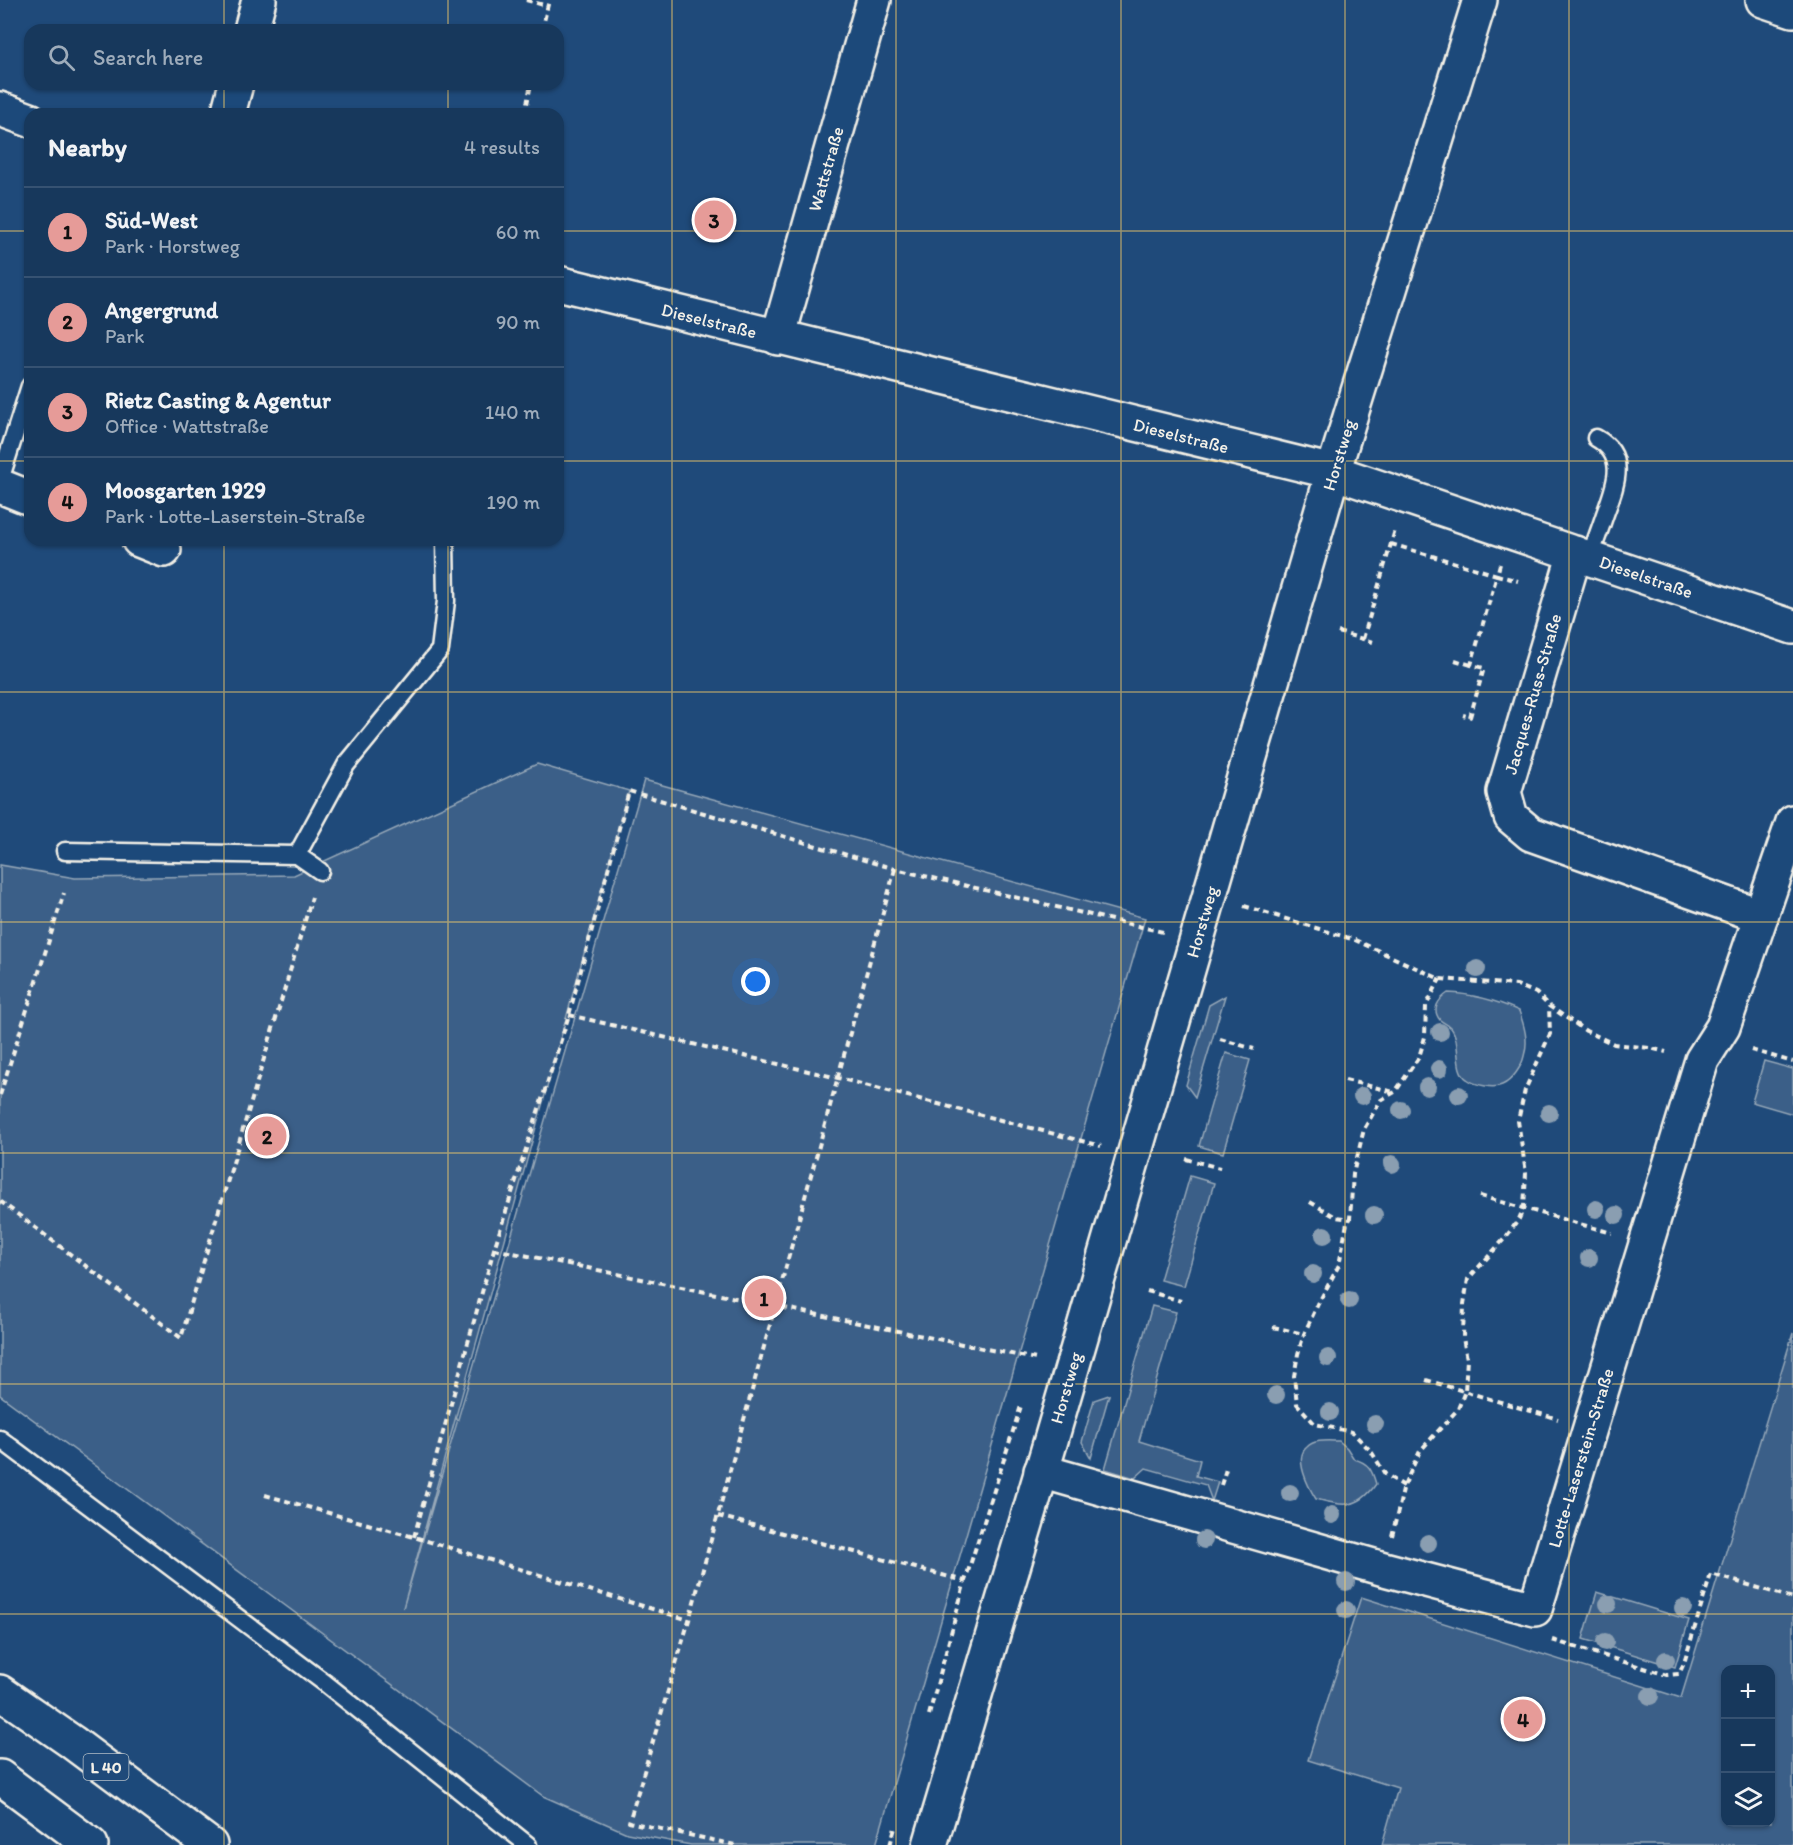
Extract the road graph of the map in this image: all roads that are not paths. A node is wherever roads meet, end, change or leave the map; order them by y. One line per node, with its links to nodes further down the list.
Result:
1 (259, 0): 6 (main road)
2 (874, 0): 12 (main road, Wattstraße)
3 (1480, 0): 15 (main road, Horstweg)
4 (1763, 0): 5 (main road)
5 (1793, 10)
6 (253, 24)
7 (234, 90): 8 (main road)
8 (230, 108)
9 (0, 109): 10 (main road)
10 (24, 118)
11 (564, 284): 12 (main road, Dieselstraße)
12 (778, 338): 15 (main road, Dieselstraße)
13 (24, 405): 16 (lane)
14 (1596, 438): 20 (lane)
15 (1334, 472): 20 (main road, Dieselstraße); 28 (main road, Horstweg)
16 (0, 480)
17 (0, 486): 18 (main road)
18 (24, 496)
19 (445, 546): 24 (lane)
20 (1582, 556): 21 (main road, Dieselstraße); 26 (main road, Jacques-Russ-Straße)
21 (1793, 627)
22 (1793, 822): 26 (main road, Lotte-Laserstein-Straße)
23 (65, 851): 24 (lane)
24 (297, 855): 25 (lane)
25 (320, 870)
26 (1761, 916): 28 (main road, Lotte-Laserstein-Straße)
27 (0, 1439): 33 (lane)
28 (1041, 1471): 34 (main road, Horstweg)
29 (0, 1692): 32 (main road, L 40)
30 (0, 1777): 31 (main road)
31 (91, 1845)
32 (210, 1845)
33 (528, 1845)
34 (930, 1845)

